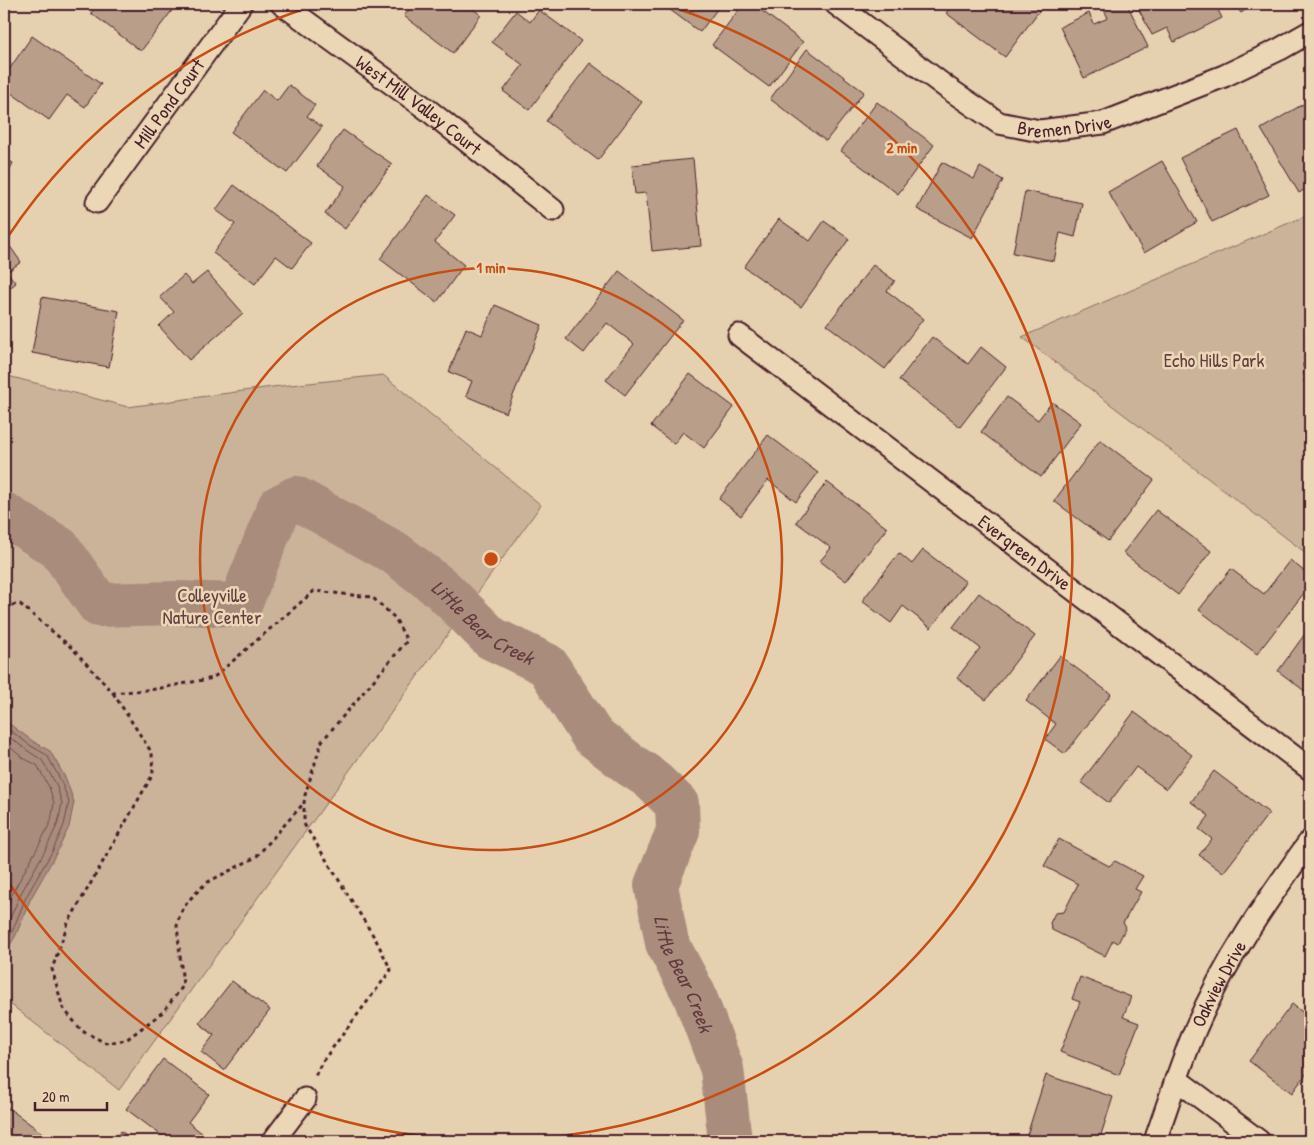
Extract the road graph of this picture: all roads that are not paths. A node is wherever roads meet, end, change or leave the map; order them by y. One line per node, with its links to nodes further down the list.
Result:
1 (241, 4): 5 (street, Mill Pond Court)
2 (282, 4): 6 (street, West Mill Valley Court)
3 (836, 4): 4 (street, Bremen Drive)
4 (1310, 32)
5 (97, 202)
6 (553, 210)
7 (739, 335): 8 (street, Evergreen Drive)
8 (1310, 769)
9 (1310, 841): 10 (street, Oakview Drive)
10 (1176, 1079): 13 (street, Oakview Drive); 14 (street)
11 (305, 1099): 12 (street)
12 (273, 1141)
13 (1155, 1141)
14 (1259, 1141)

